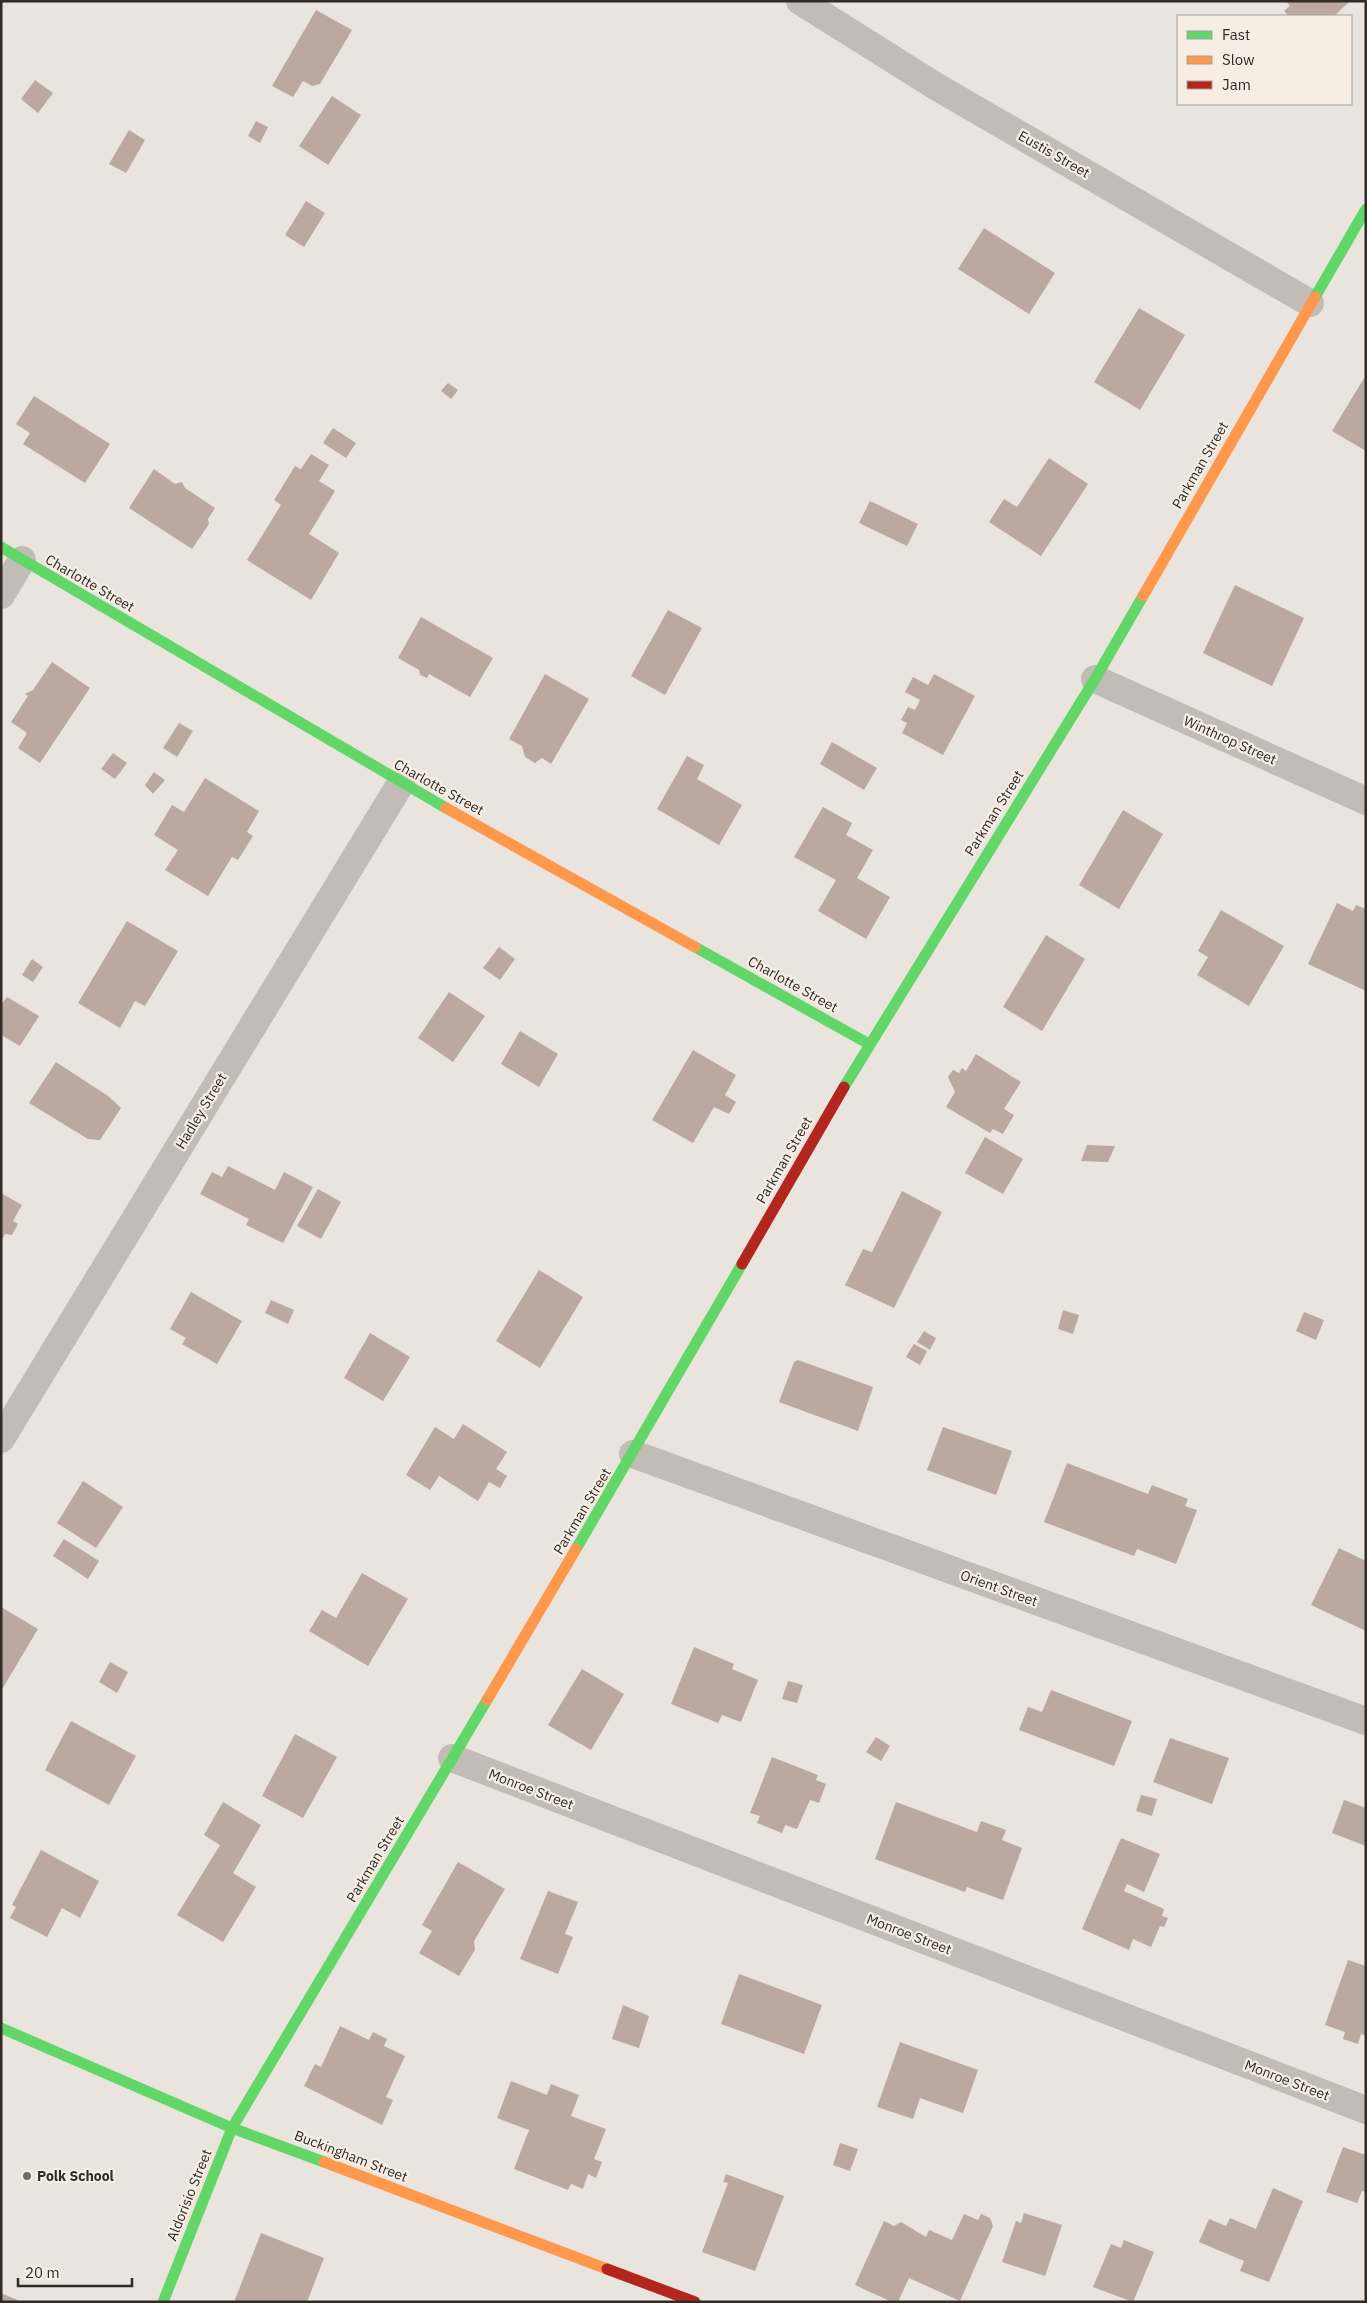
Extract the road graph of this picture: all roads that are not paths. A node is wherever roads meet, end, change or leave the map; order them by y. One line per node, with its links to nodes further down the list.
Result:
1 (800, 1): 3 (street, Eustis Street)
2 (1366, 210): 3 (street, Parkman Street)
3 (1310, 303): 6 (street, Parkman Street)
4 (12, 554): 5 (street); 7 (street, Charlotte Street)
5 (1, 595)
6 (1095, 679): 8 (street, Winthrop Street); 9 (street, Parkman Street)
7 (401, 783): 9 (street, Charlotte Street); 10 (street, Hadley Street)
8 (1366, 801)
9 (869, 1044): 11 (street, Parkman Street)
10 (1, 1439)
11 (633, 1454): 12 (street, Orient Street); 13 (street, Parkman Street)
12 (1366, 1721)
13 (452, 1758): 15 (street, Monroe Street); 16 (street, Parkman Street)
14 (1, 2028): 16 (street, Buckingham Street)
15 (1366, 2110)
16 (232, 2128): 17 (street, Aldorisio Street); 18 (street, Buckingham Street)
17 (163, 2302)
18 (694, 2302)

